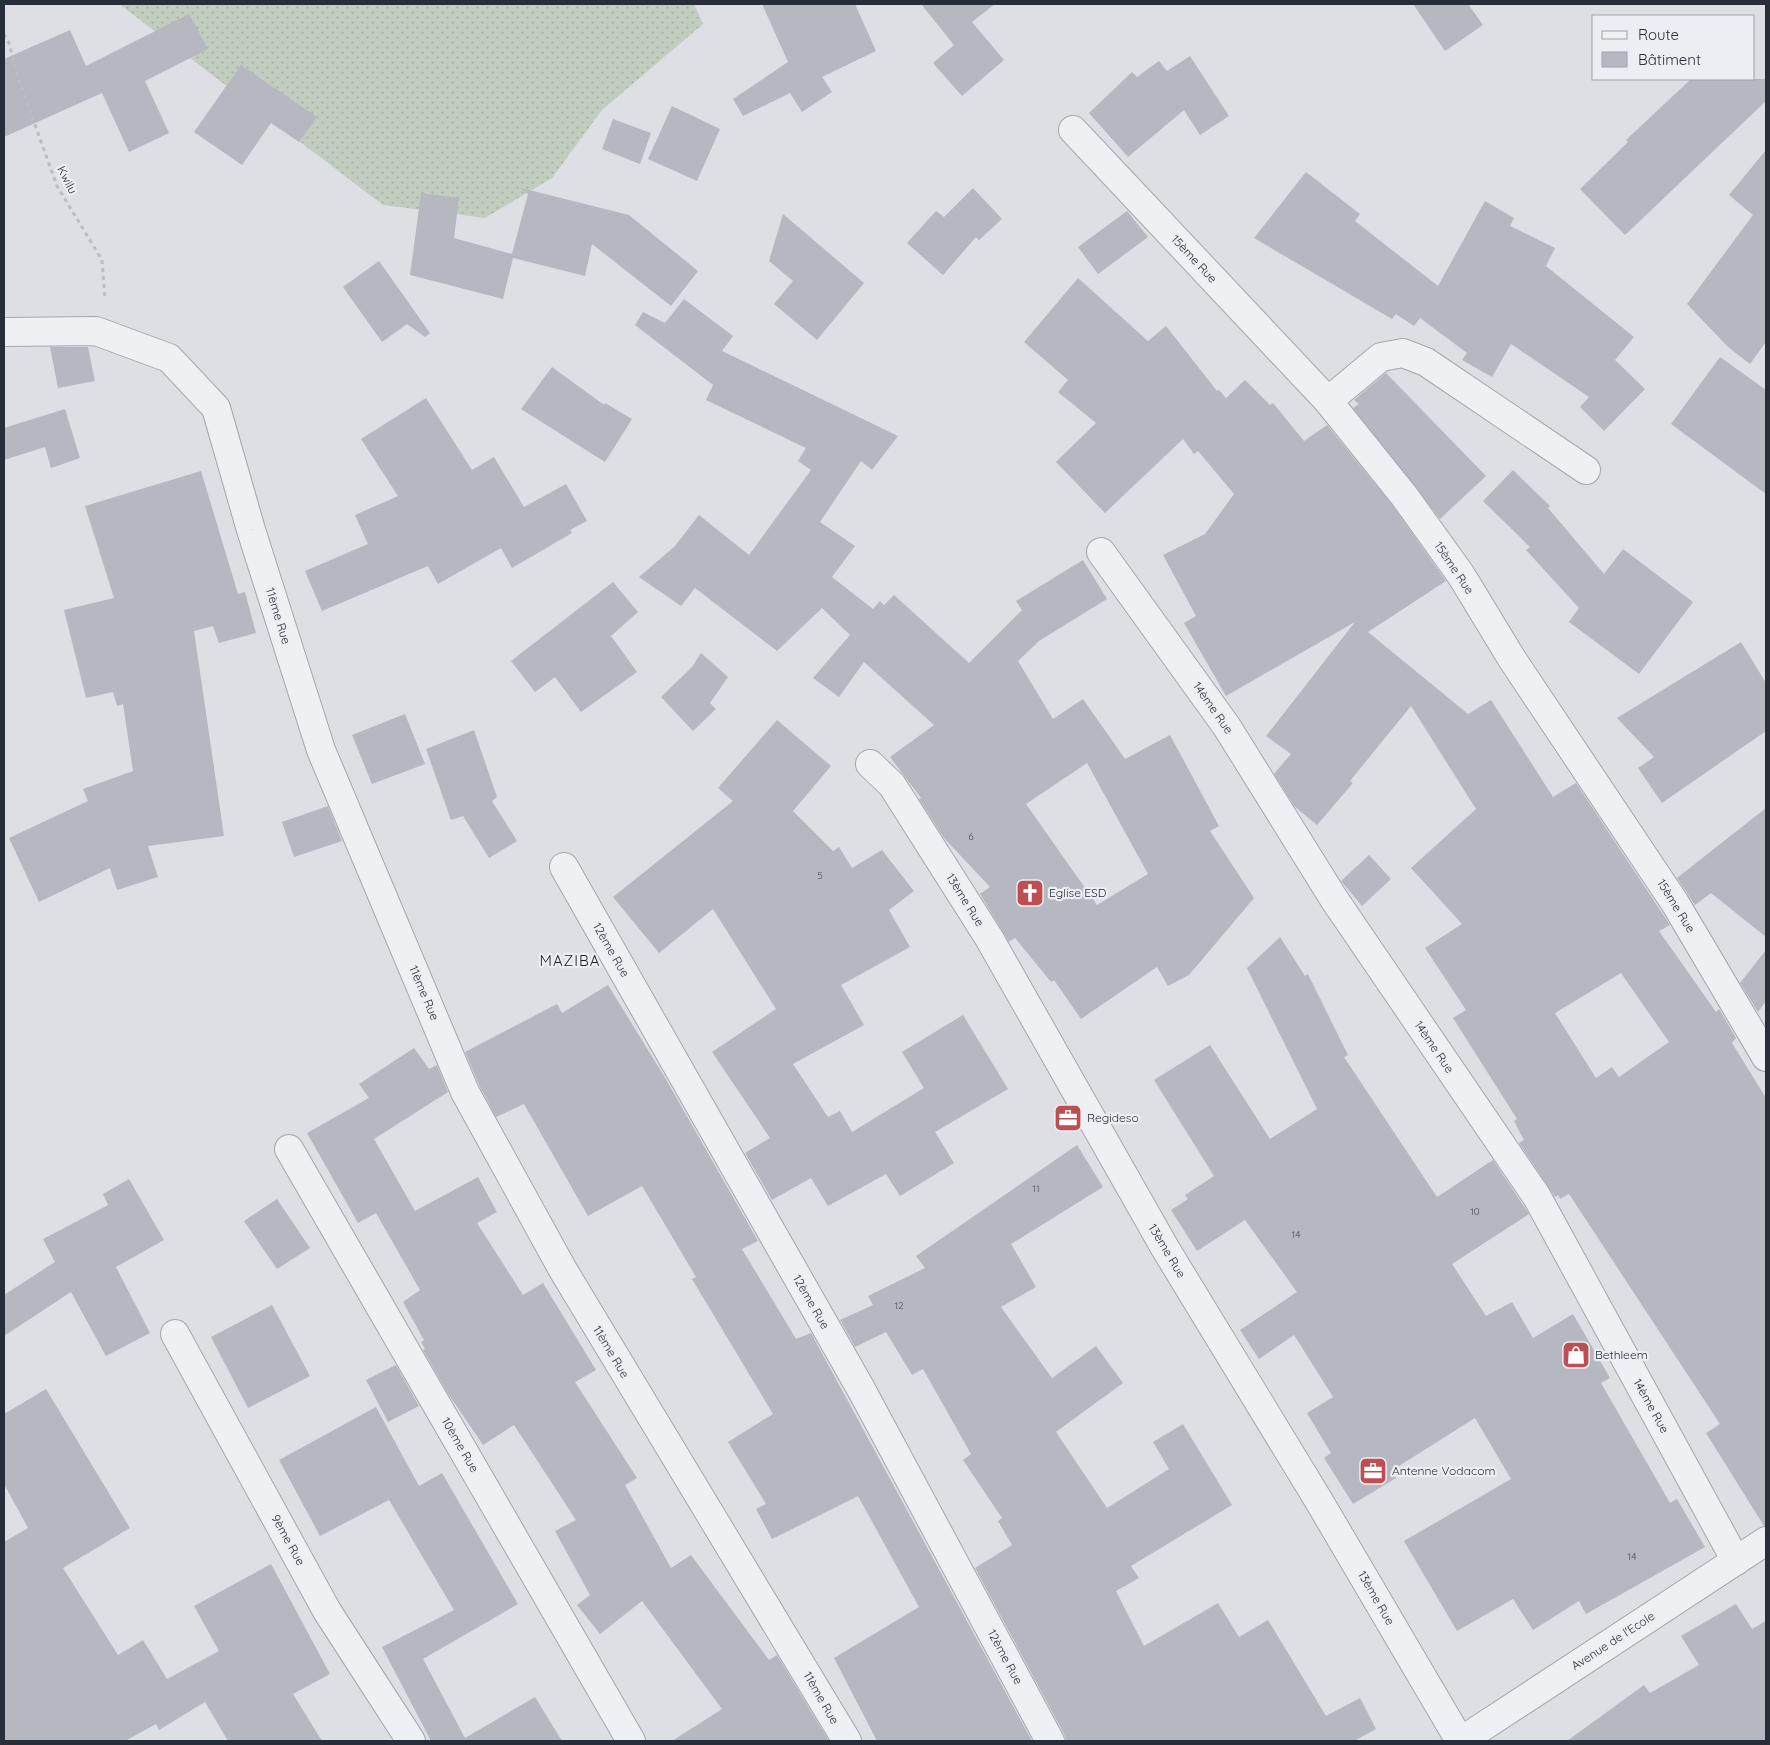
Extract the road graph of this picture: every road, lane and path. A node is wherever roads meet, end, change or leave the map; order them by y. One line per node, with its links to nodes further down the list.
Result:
1 (4, 34): 3 (path, Kwilu)
2 (1073, 130): 5 (street, 15ème Rue)
3 (96, 331): 4 (street, 11ème Rue); 17 (street, 11ème Rue)
4 (4, 332)
5 (1328, 401): 6 (street); 10 (street, 15ème Rue)
6 (1586, 470)
7 (1101, 552): 14 (street, 14ème Rue)
8 (870, 764): 19 (street, 13ème Rue)
9 (564, 867): 18 (street, 12ème Rue)
10 (1766, 1057)
11 (289, 1149): 16 (street, 10ème Rue)
12 (175, 1334): 15 (street, 9ème Rue)
13 (1766, 1541): 14 (street, Avenue de l'Ecole)
14 (1736, 1561): 19 (street, Avenue de l'Ecole)
15 (411, 1741)
16 (631, 1741)
17 (847, 1741)
18 (1050, 1741)
19 (1460, 1741)

